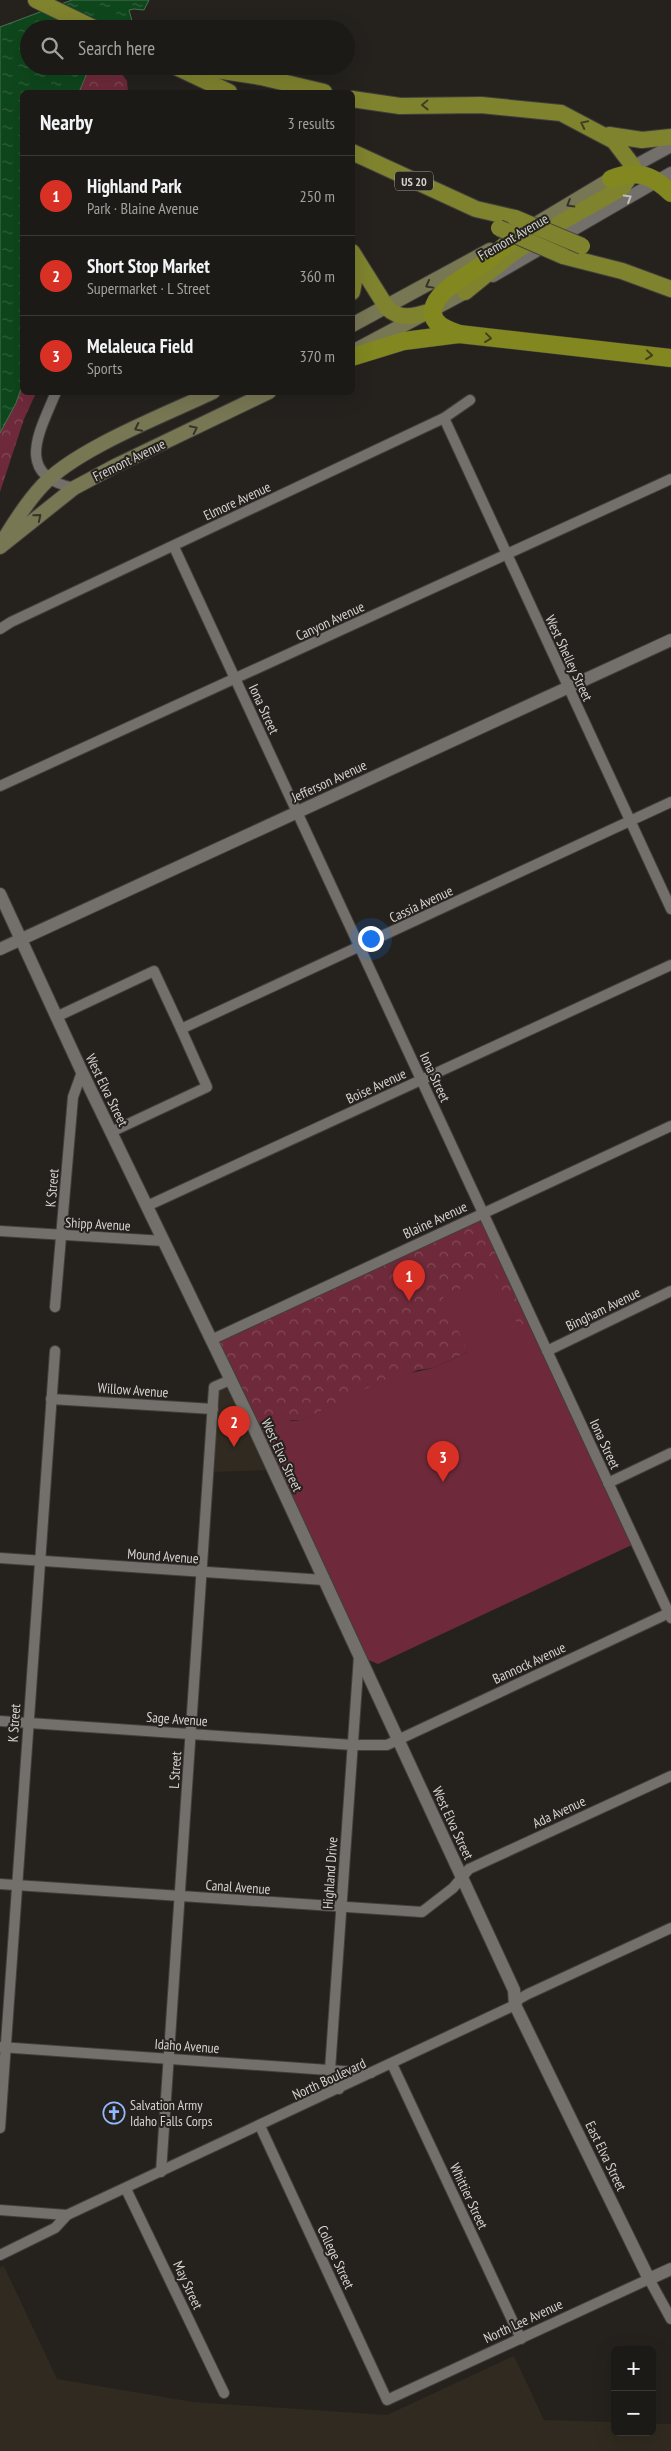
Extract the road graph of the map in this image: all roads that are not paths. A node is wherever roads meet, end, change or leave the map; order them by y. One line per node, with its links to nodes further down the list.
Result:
1 (38, 1): 2 (highway)
2 (77, 20)
3 (190, 75): 5 (highway)
4 (248, 75): 6 (highway)
5 (211, 87)
6 (316, 90)
7 (355, 99): 8 (highway, one-way to 7)
8 (604, 134): 9 (highway); 12 (highway)
9 (671, 137)
10 (671, 146): 12 (street)
11 (355, 153): 16 (highway, US 20)
12 (633, 170): 13 (highway); 14 (highway); 21 (highway)
13 (665, 177): 15 (highway); 21 (street, Fremont Avenue, one-way to 13)
14 (612, 179): 17 (main road, Fremont Avenue, one-way to 17)
15 (671, 194)
16 (476, 210): 17 (highway, US 20); 19 (highway, US 20, bridge)
17 (517, 226): 19 (highway, US 20, bridge); 22 (main road, Fremont Avenue, one-way to 22); 23 (highway)
18 (355, 257): 22 (highway)
19 (622, 271): 20 (highway, US 20)
20 (671, 289)
21 (465, 292): 23 (main road, Fremont Avenue)
22 (387, 308): 23 (highway); 24 (main road, Fremont Avenue)
23 (432, 312): 25 (highway); 26 (main road, Fremont Avenue)
24 (355, 324)
25 (459, 334): 27 (highway); 28 (highway, one-way to 28)
26 (355, 350)
27 (355, 356)
28 (671, 358)
29 (55, 395): 34 (street)
30 (208, 395): 34 (main road, Fremont Avenue, one-way to 34)
31 (263, 395): 36 (main road, Fremont Avenue, one-way to 31)
32 (470, 400): 33 (street, Elmore Avenue)
33 (444, 418): 38 (street, Elmore Avenue); 39 (street, West Shelley Street)
34 (49, 479): 36 (street); 37 (main road, Fremont Avenue)
35 (671, 479): 39 (street, Canyon Avenue)
36 (74, 488): 37 (main road, Fremont Avenue, one-way to 36)
37 (0, 546)
38 (174, 547): 41 (street, Elmore Avenue); 44 (street, Iona Street)
39 (506, 555): 44 (street, Canyon Avenue); 45 (street, West Shelley Street)
40 (0, 622): 41 (street, Elmore Avenue)
41 (11, 622): 42 (street, Elmore Avenue)
42 (0, 630)
43 (671, 640): 45 (street, Jefferson Avenue)
44 (235, 680): 46 (street, Canyon Avenue); 48 (street, Iona Street)
45 (568, 688): 48 (street, Jefferson Avenue); 49 (street, West Shelley Street)
46 (0, 786)
47 (671, 802): 49 (street, Cassia Avenue)
48 (297, 812): 52 (street, Jefferson Avenue); 53 (street, Iona Street)
49 (630, 821): 51 (street, West Shelley Street); 53 (street, Cassia Avenue)
50 (0, 894): 52 (street, West Elva Street)
51 (671, 909)
52 (20, 940): 54 (street, Jefferson Avenue); 56 (street, West Elva Street)
53 (359, 947): 57 (street, Cassia Avenue); 59 (street, Iona Street)
54 (0, 949)
55 (671, 965): 59 (street, Boise Avenue)
56 (56, 1016): 57 (street); 58 (street, West Elva Street)
57 (181, 1029): 61 (street)
58 (82, 1072): 61 (street, West Elva Street); 65 (street, K Street)
59 (421, 1080): 62 (street, Boise Avenue); 63 (street, Iona Street)
60 (671, 1126): 63 (street, Blaine Avenue)
61 (111, 1132): 62 (street, West Elva Street)
62 (147, 1206): 66 (street, West Elva Street)
63 (483, 1213): 69 (street, Blaine Avenue); 71 (street, Iona Street)
64 (0, 1231): 65 (street, Shipp Avenue)
65 (61, 1236): 66 (street, Shipp Avenue); 68 (street, K Street)
66 (164, 1241): 69 (street, West Elva Street)
67 (671, 1292): 71 (street, Bingham Avenue)
68 (55, 1307)
69 (211, 1340): 72 (street, West Elva Street)
70 (54, 1350): 73 (street, K Street)
71 (547, 1351): 76 (street, Iona Street)
72 (230, 1380): 74 (street, L Street); 80 (street, West Elva Street)
73 (52, 1399): 74 (street, Willow Avenue); 78 (street, K Street)
74 (213, 1409): 79 (street, L Street)
75 (671, 1454): 76 (street)
76 (608, 1483): 81 (street, Iona Street)
77 (0, 1558): 78 (street, Mound Avenue)
78 (38, 1560): 79 (street, Mound Avenue); 84 (street, K Street)
79 (202, 1573): 80 (street, Mound Avenue); 85 (street, L Street)
80 (324, 1580): 82 (street, West Elva Street)
81 (670, 1614): 86 (street, Bannock Avenue)
82 (359, 1656): 86 (street, West Elva Street); 87 (street, Highland Drive)
83 (0, 1721): 84 (street, Sage Avenue)
84 (28, 1723): 85 (street, Sage Avenue); 91 (street, K Street)
85 (191, 1734): 87 (street, Sage Avenue); 92 (street, L Street)
86 (398, 1740): 87 (street, Bannock Avenue); 89 (street, West Elva Street)
87 (353, 1745): 93 (street, Highland Drive)
88 (671, 1776): 89 (street, Ada Avenue)
89 (462, 1878): 93 (street, Canal Avenue); 95 (street, West Elva Street)
90 (0, 1884): 91 (street, Canal Avenue)
91 (16, 1885): 92 (street, Canal Avenue); 96 (street, K Street)
92 (179, 1897): 93 (street, Canal Avenue); 97 (street, L Street)
93 (341, 1908): 99 (street, Highland Drive)
94 (671, 1928): 95 (street, North Boulevard)
95 (515, 2006): 98 (street, North Boulevard); 110 (street, East Elva Street)
96 (3, 2047): 97 (street, Idaho Avenue); 103 (street, K Street)
97 (168, 2058): 99 (street, Idaho Avenue); 104 (street, L Street)
98 (392, 2064): 100 (street, North Boulevard); 112 (street, Whittier Street)
99 (330, 2070): 100 (street, Idaho Avenue); 101 (street, Highland Drive)
100 (372, 2073): 101 (street, North Boulevard)
101 (339, 2089): 102 (street, North Boulevard)
102 (260, 2126): 104 (street, North Boulevard); 114 (street, College Street)
103 (0, 2128)
104 (161, 2172): 105 (street, North Boulevard)
105 (126, 2188): 107 (street, North Boulevard); 113 (street, May Street)
106 (0, 2210): 107 (street)
107 (68, 2215): 108 (street, North Boulevard)
108 (0, 2256)
109 (671, 2268): 110 (street, North Lee Avenue)
110 (649, 2279): 111 (street, East Elva Street); 112 (street, North Lee Avenue)
111 (671, 2318)
112 (521, 2339): 114 (street, North Lee Avenue)
113 (224, 2394)
114 (388, 2400)

